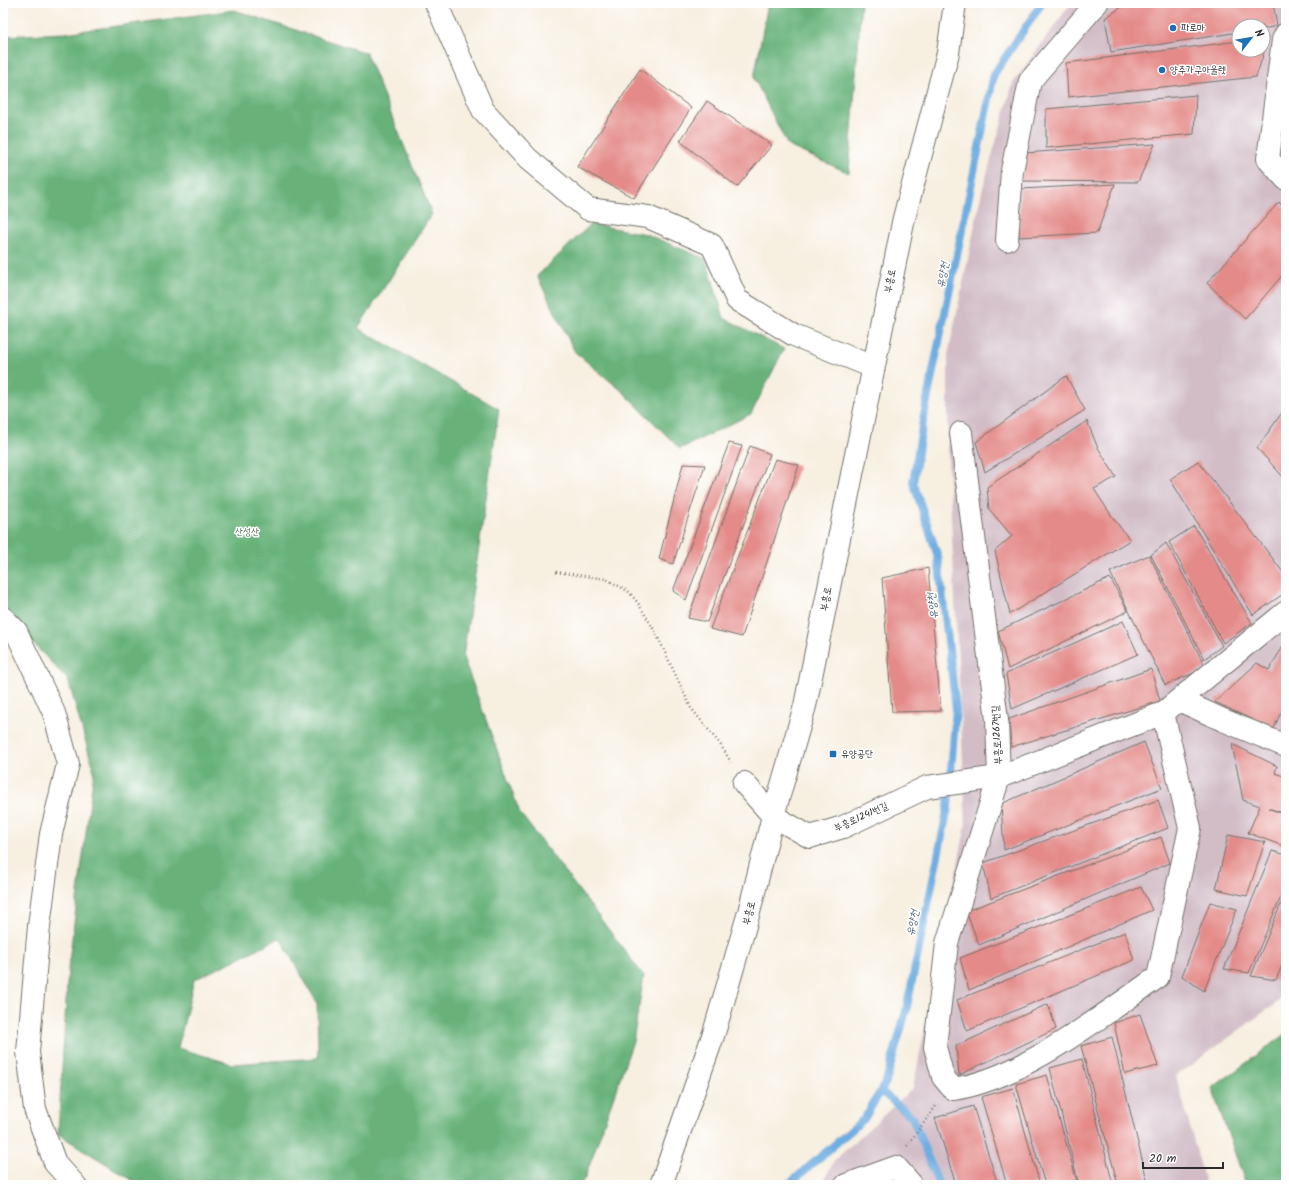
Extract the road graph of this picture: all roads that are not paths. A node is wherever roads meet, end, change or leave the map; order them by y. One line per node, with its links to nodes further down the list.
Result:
1 (436, 3): 7 (main road)
2 (955, 3): 7 (main road, 부흥로)
3 (1097, 3): 6 (main road)
4 (1286, 34): 5 (main road)
5 (1286, 179)
6 (1007, 240)
7 (873, 367): 15 (main road, 부흥로)
8 (961, 433): 13 (main road, 부흥로1267번길)
9 (1286, 612): 11 (main road, 부흥로1267번길)
10 (3, 618): 16 (main road)
11 (1171, 707): 12 (main road); 13 (main road, 부흥로1267번길); 13 (main road)
12 (1286, 746)
13 (999, 777): 15 (main road, 부흥로1241번길)
14 (744, 783): 15 (main road, 부흥로1241번길)
15 (773, 816): 17 (main road, 부흥로)
16 (75, 1185)
17 (661, 1185)
18 (846, 1185): 19 (main road)
19 (912, 1185)

